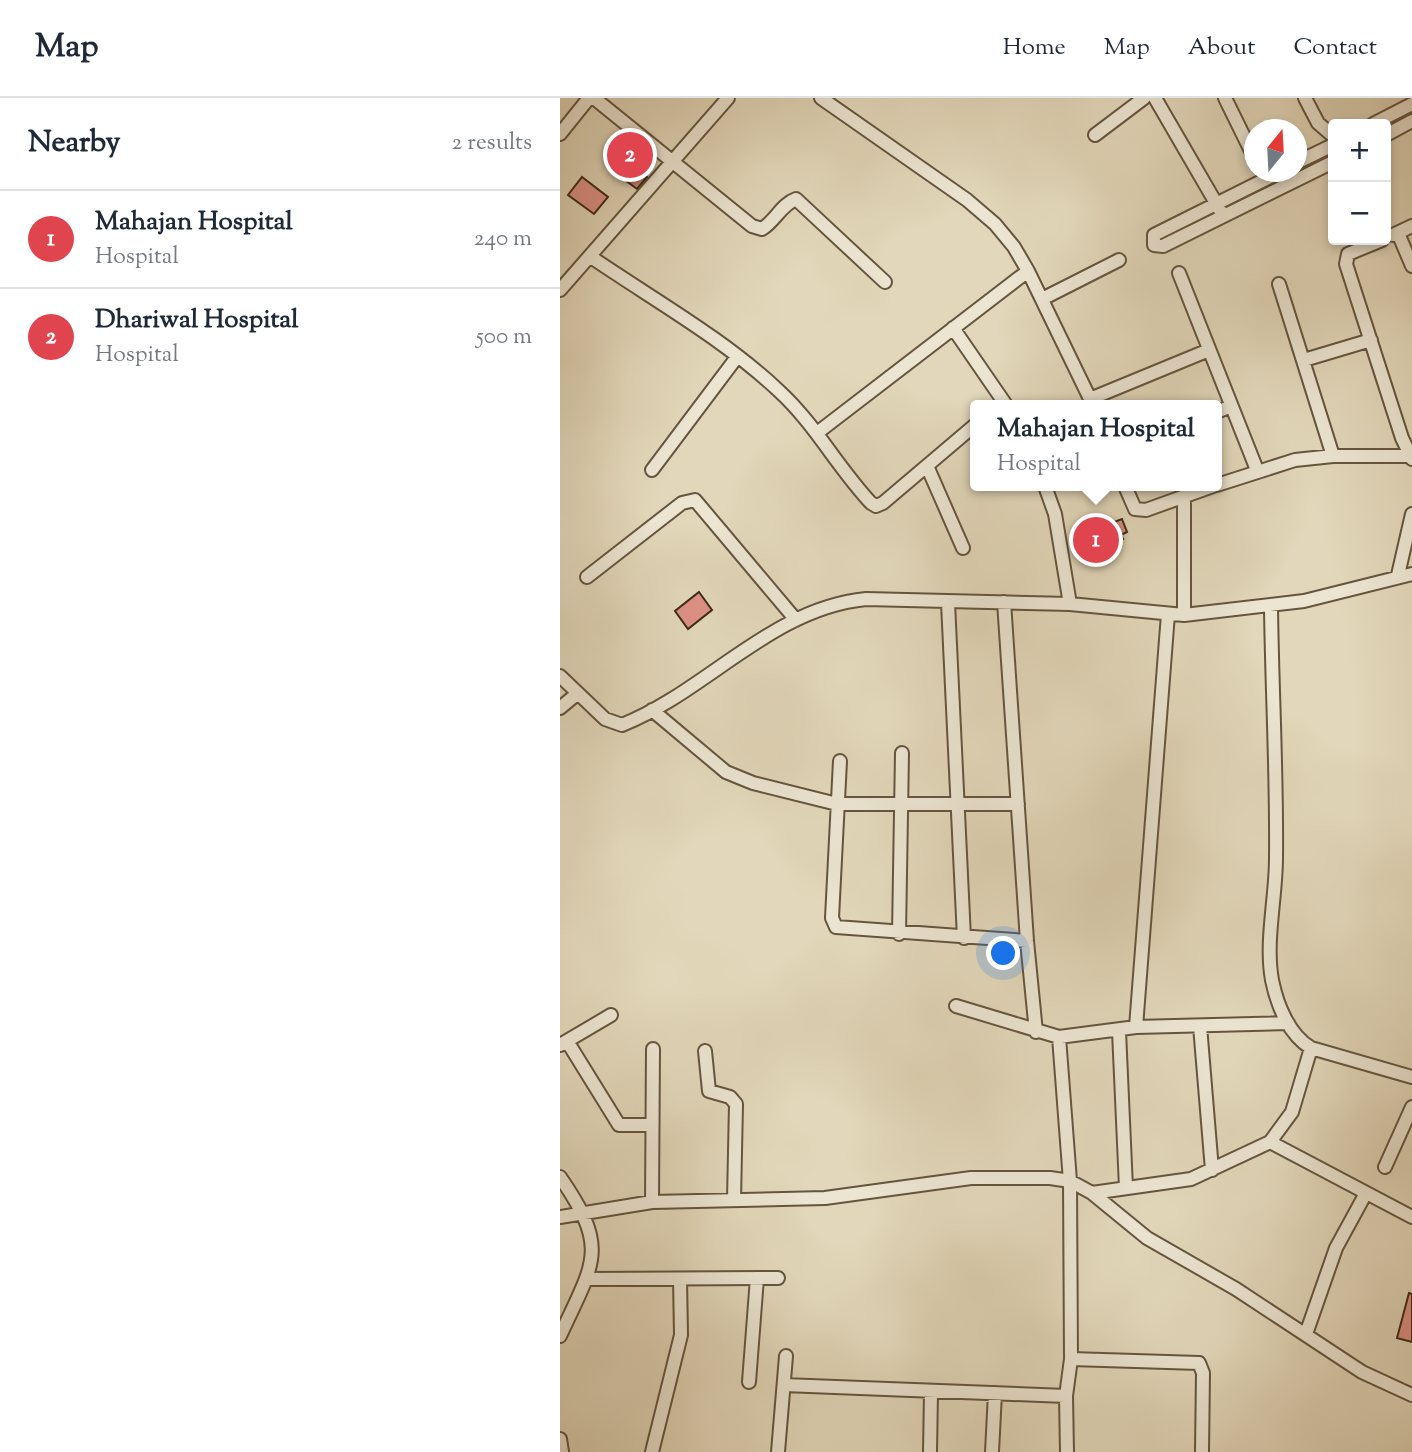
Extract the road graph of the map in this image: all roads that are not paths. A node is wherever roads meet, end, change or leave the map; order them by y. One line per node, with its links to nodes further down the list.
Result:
1 (592, 98): 13 (street); 18 (street)
2 (728, 98): 18 (street)
3 (821, 98): 32 (street)
4 (1144, 98): 14 (street)
5 (1155, 98): 23 (street)
6 (1225, 98): 15 (street)
7 (1305, 98): 11 (street)
8 (1412, 104): 9 (street)
9 (1383, 119)
10 (1412, 121): 12 (street)
11 (1328, 132)
12 (1391, 132)
13 (560, 134)
14 (1095, 135)
15 (1244, 135)
16 (1328, 148): 17 (street)
17 (1307, 158)
18 (674, 161): 29 (street); 34 (street)
19 (1328, 164): 22 (street)
20 (1252, 182): 23 (street)
21 (1268, 182): 22 (street)
22 (1273, 192): 24 (street)
23 (1216, 204): 24 (street); 24 (street)
24 (1224, 217)
25 (1412, 226): 26 (street)
26 (1391, 234)
27 (1391, 239): 31 (street)
28 (1367, 245): 39 (street)
29 (591, 257): 36 (street); 41 (street)
30 (1119, 260): 37 (street)
31 (1412, 266)
32 (1028, 271): 37 (street); 38 (street)
33 (1179, 273): 40 (street)
34 (885, 282)
35 (1279, 284): 42 (street)
36 (560, 290)
37 (1042, 299): 44 (street)
38 (953, 328): 43 (street); 49 (street)
39 (1371, 340): 42 (street); 51 (street)
40 (1209, 350): 45 (street); 46 (street)
41 (737, 356): 49 (street); 53 (street)
42 (1304, 359): 50 (street)
43 (1000, 400)
44 (1091, 400)
45 (1096, 400)
46 (1231, 406): 47 (street); 54 (street)
47 (1222, 410)
48 (970, 429): 52 (street)
49 (817, 433): 52 (street)
50 (1333, 456): 51 (street); 54 (street)
51 (1412, 458)
52 (927, 466): 61 (street)
53 (652, 470)
54 (1257, 470): 55 (street)
55 (1222, 482)
56 (1047, 491): 67 (street)
57 (1127, 491): 59 (street)
58 (1200, 491): 59 (street)
59 (1184, 497): 70 (street)
60 (1412, 513): 63 (street)
61 (964, 548)
62 (1412, 574): 63 (street)
63 (1398, 575): 68 (street)
64 (587, 577): 71 (street)
65 (1004, 602): 66 (street); 67 (street); 79 (street)
66 (947, 603): 71 (street); 81 (street)
67 (1070, 604): 69 (street)
68 (1271, 607): 70 (street); 87 (street)
69 (1168, 614): 70 (street); 89 (street)
70 (1184, 615)
71 (796, 620): 75 (street)
72 (560, 676): 73 (street)
73 (578, 693): 74 (street); 75 (street)
74 (560, 708)
75 (652, 710): 78 (street)
76 (902, 753): 80 (street)
77 (840, 761): 78 (street)
78 (837, 804): 80 (street); 82 (street)
79 (1018, 804): 81 (street); 84 (street)
80 (901, 806): 81 (street); 82 (street)
81 (959, 806): 83 (street)
82 (899, 934): 83 (street)
83 (964, 938): 84 (street)
84 (1027, 941): 91 (street)
85 (957, 1006): 91 (street)
86 (611, 1015): 93 (street)
87 (1288, 1023): 88 (street); 94 (street)
88 (1200, 1026): 89 (street); 102 (street)
89 (1136, 1027): 90 (street)
90 (1119, 1031): 92 (street); 105 (street)
91 (1036, 1032): 92 (street)
92 (1059, 1037): 104 (street)
93 (564, 1043): 99 (street)
94 (1311, 1048): 97 (street); 100 (street)
95 (653, 1049): 99 (street)
96 (705, 1051): 108 (street)
97 (1412, 1077)
98 (1412, 1107): 101 (street)
99 (652, 1125): 109 (street)
100 (1270, 1142): 102 (street); 107 (street)
101 (1385, 1167)
102 (1212, 1170): 105 (street)
103 (560, 1177): 110 (street)
104 (1070, 1181): 106 (street); 108 (street); 120 (street)
105 (1126, 1188): 106 (street)
106 (1092, 1193): 117 (street)
107 (1366, 1193): 112 (street); 117 (street)
108 (733, 1200): 109 (street)
109 (652, 1202): 110 (street)
110 (584, 1211): 111 (street); 115 (street)
111 (560, 1217)
112 (1412, 1217)
113 (757, 1278): 114 (street); 116 (street); 121 (street)
114 (778, 1278)
115 (586, 1279): 116 (street); 118 (street)
116 (680, 1279): 129 (street)
117 (1306, 1334): 125 (street)
118 (560, 1336)
119 (786, 1356): 122 (street)
120 (1071, 1359): 126 (street); 134 (street)
121 (749, 1382)
122 (784, 1385): 123 (street); 130 (street)
123 (931, 1393): 124 (street); 131 (street)
124 (995, 1393): 126 (street); 132 (street)
125 (1412, 1395)
126 (1066, 1396): 133 (street)
127 (560, 1439): 128 (street)
128 (562, 1452)
129 (652, 1452)
130 (779, 1452)
131 (930, 1452)
132 (992, 1452)
133 (1067, 1452)
134 (1202, 1452)

